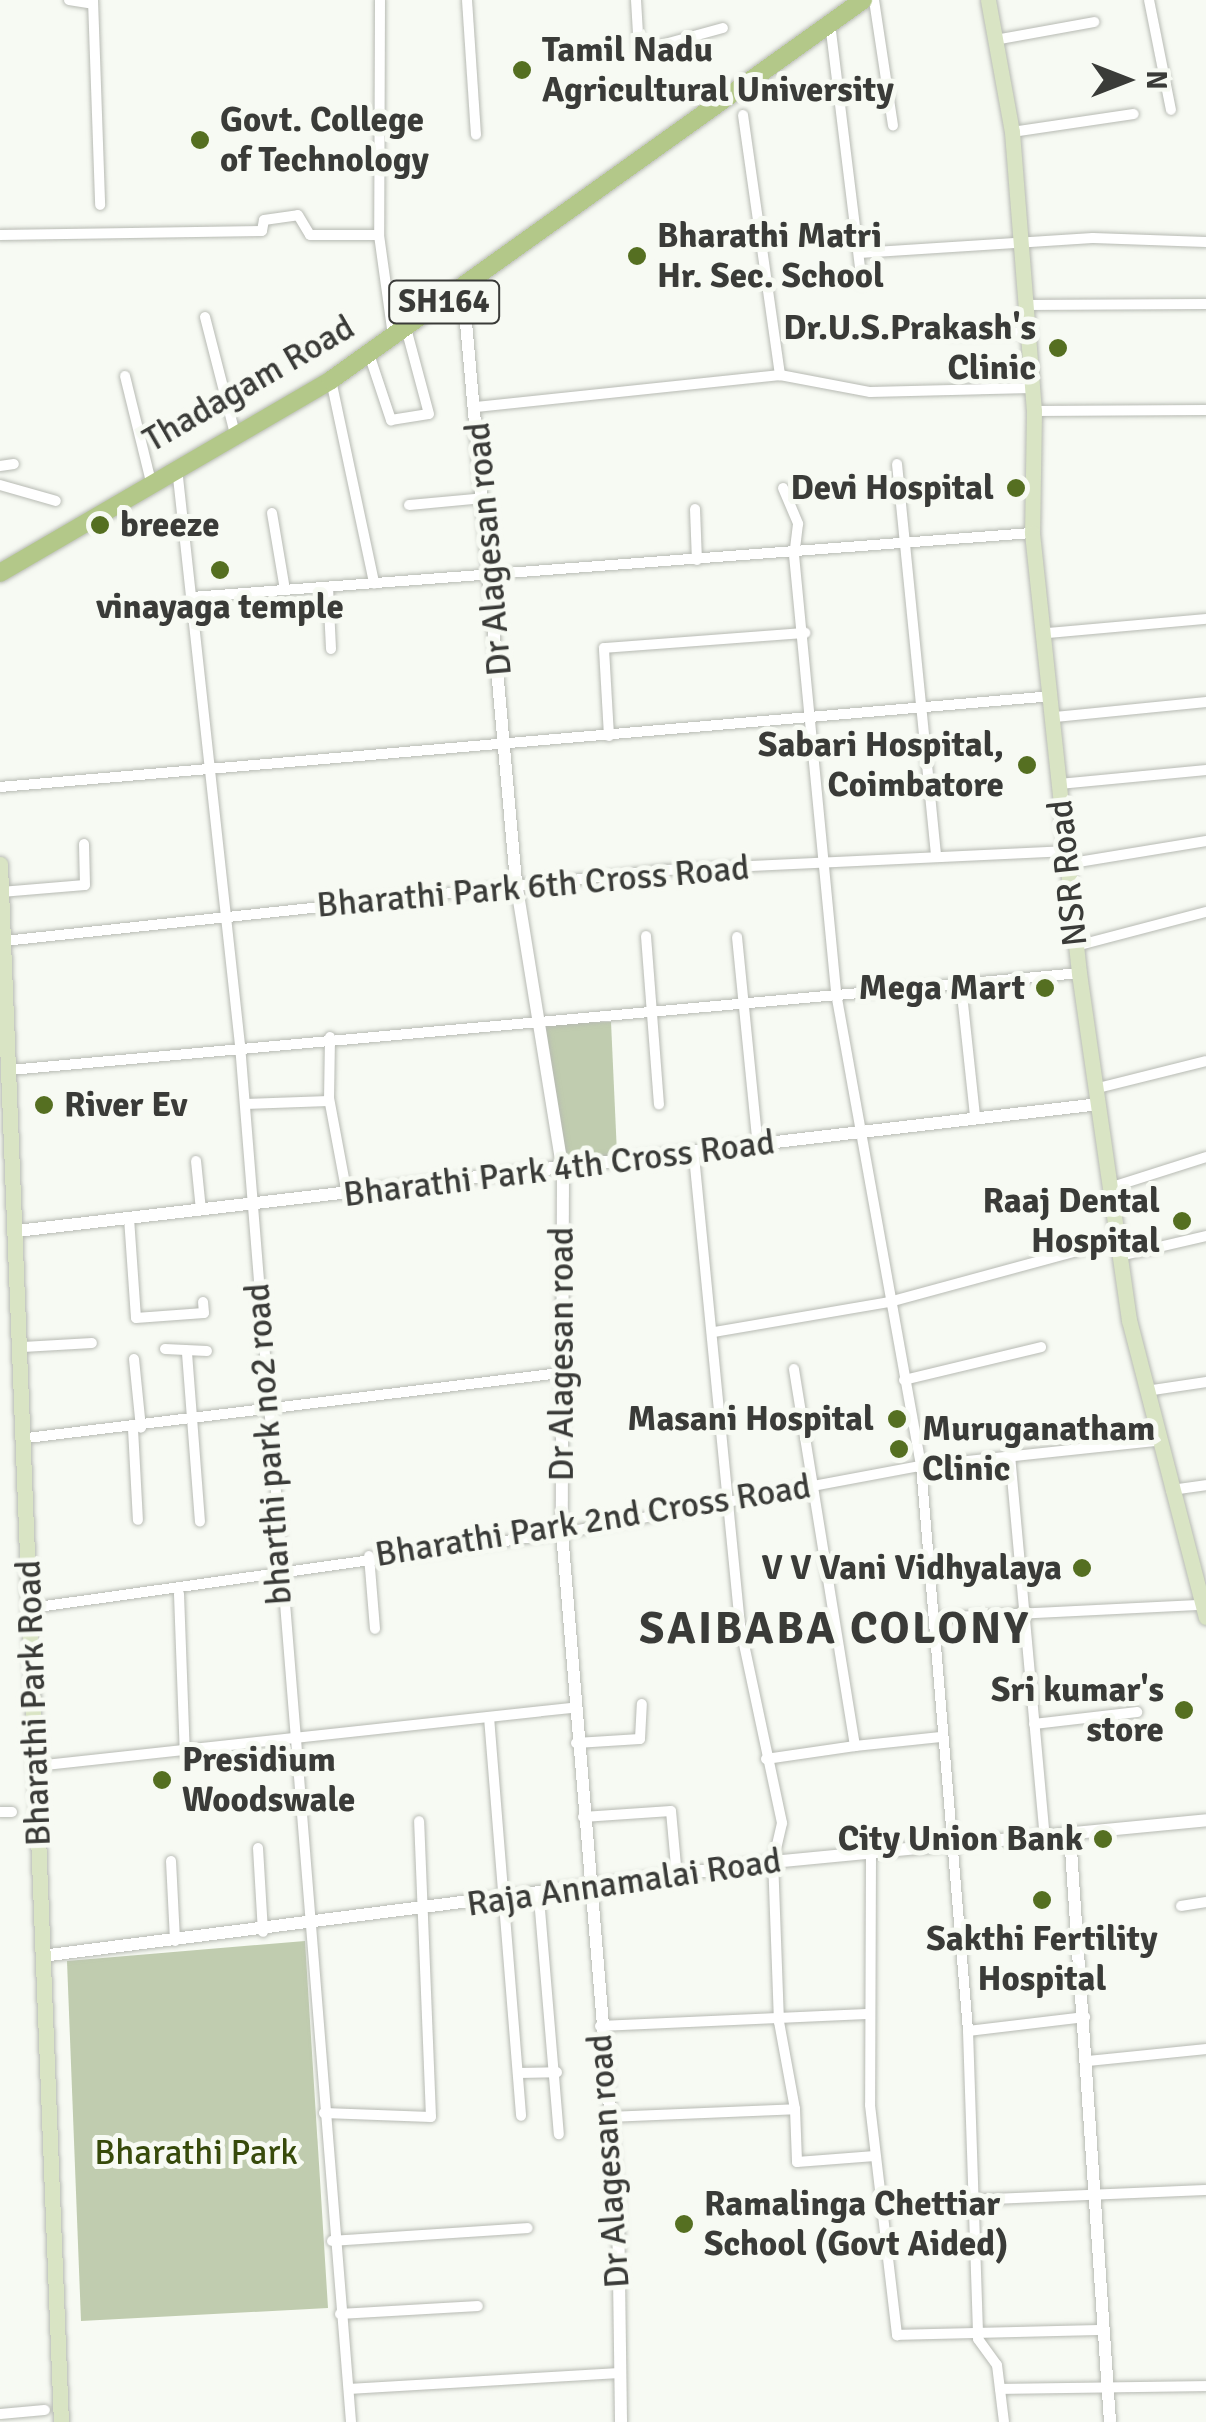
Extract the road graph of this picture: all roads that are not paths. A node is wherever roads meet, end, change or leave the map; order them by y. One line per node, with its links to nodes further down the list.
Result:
1 (69, 0): 9 (street)
2 (380, 0): 22 (street)
3 (467, 0): 19 (street)
4 (636, 0): 12 (street)
5 (863, 0): 11 (main road, Thadagam Road / SH164)
6 (874, 0): 17 (street)
7 (988, 0): 13 (main road, NSR Road)
8 (1149, 0): 14 (street)
9 (93, 2): 20 (street)
10 (1094, 22): 13 (street)
11 (830, 23): 25 (street); 27 (main road, Thadagam Road / SH164)
12 (723, 28)
13 (995, 40): 18 (main road, NSR Road)
14 (1171, 110)
15 (1134, 114): 18 (street)
16 (743, 115): 35 (street)
17 (893, 126)
18 (1012, 132): 23 (main road, NSR Road)
19 (476, 135)
20 (100, 205)
21 (0, 235): 22 (street)
22 (379, 235): 32 (street)
23 (1021, 242): 24 (street); 25 (street); 29 (main road, NSR Road)
24 (1206, 242)
25 (859, 253): 26 (street)
26 (862, 282)
27 (463, 289): 32 (main road, Thadagam Road / SH164); 39 (street, Dr Alagesan road)
28 (1206, 304): 29 (street)
29 (1024, 305): 31 (main road, NSR Road)
30 (205, 317): 42 (street)
31 (1026, 332): 33 (street); 38 (main road, NSR Road)
32 (400, 333): 34 (main road, Thadagam Road / SH164); 34 (street)
33 (951, 334)
34 (369, 354): 37 (main road, Thadagam Road / SH164)
35 (780, 375): 38 (street); 39 (street)
36 (125, 376): 47 (street)
37 (330, 380): 42 (main road, Thadagam Road / SH164); 61 (street)
38 (1032, 388): 41 (main road, NSR Road)
39 (476, 408): 50 (street, Dr Alagesan road)
40 (1206, 410): 41 (street)
41 (1034, 411): 55 (main road, NSR Road)
42 (235, 434): 46 (main road, Thadagam Road / SH164)
43 (14, 464): 45 (street)
44 (897, 464): 56 (street)
45 (0, 466)
46 (177, 467): 47 (main road, Thadagam Road / SH164); 64 (street, bharthi park no2 road)
47 (150, 478): 59 (main road, Thadagam Road / SH164)
48 (0, 485): 51 (street)
49 (782, 488): 57 (street)
50 (484, 498): 52 (street); 60 (street, Dr Alagesan road)
51 (56, 501)
52 (409, 505)
53 (695, 509): 58 (street)
54 (272, 513): 63 (street)
55 (1032, 533): 56 (street); 67 (main road, NSR Road)
56 (906, 545): 57 (street); 71 (street)
57 (794, 555): 58 (street); 66 (street)
58 (697, 560): 60 (street)
59 (1, 572)
60 (490, 573): 61 (street); 75 (street, Dr Alagesan road)
61 (374, 582): 62 (street)
62 (328, 586): 63 (street); 68 (street)
63 (285, 590): 64 (street)
64 (192, 597): 76 (street, bharthi park no2 road)
65 (1206, 620): 67 (street)
66 (805, 632): 73 (street); 74 (street)
67 (1048, 633): 69 (main road, NSR Road)
68 (331, 649)
69 (1053, 696): 71 (street); 72 (main road, NSR Road)
70 (1206, 702): 72 (street)
71 (925, 709): 73 (street); 82 (street)
72 (1055, 716): 78 (main road, NSR Road)
73 (816, 721): 74 (street); 84 (street)
74 (608, 736): 75 (street)
75 (507, 742): 76 (street); 86 (street, Dr Alagesan road)
76 (213, 769): 79 (street); 89 (street, bharthi park no2 road)
77 (1206, 770): 78 (street)
78 (1058, 784): 83 (main road, NSR Road)
79 (0, 786)
80 (1206, 841): 83 (street, Bharathi Park 6th Cross Road)
81 (84, 844): 87 (street)
82 (936, 855): 83 (street, Bharathi Park 6th Cross Road); 84 (street, Bharathi Park 6th Cross Road)
83 (1065, 857): 93 (main road, NSR Road)
84 (828, 861): 86 (street, Bharathi Park 6th Cross Road); 96 (street)
85 (0, 864): 87 (main road, Bharathi Park Road)
86 (516, 882): 89 (street, Bharathi Park 6th Cross Road); 99 (street, Dr Alagesan road)
87 (1, 892): 92 (main road, Bharathi Park Road)
88 (1206, 912): 93 (street)
89 (228, 918): 92 (street, Bharathi Park 6th Cross Road); 101 (street, bharthi park no2 road)
90 (646, 936): 98 (street)
91 (736, 937): 97 (street)
92 (4, 941): 103 (main road, Bharathi Park Road)
93 (1076, 946): 94 (main road, NSR Road)
94 (1079, 973): 95 (street); 104 (main road, NSR Road)
95 (961, 985): 96 (street); 108 (street)
96 (836, 994): 97 (street); 109 (street)
97 (741, 1003): 98 (street); 110 (street)
98 (650, 1010): 99 (street); 107 (street)
99 (536, 1018): 100 (street); 114 (street, Dr Alagesan road)
100 (330, 1037): 101 (street); 105 (street)
101 (240, 1045): 103 (street); 106 (street, bharthi park no2 road)
102 (1206, 1061): 104 (street)
103 (10, 1070): 120 (main road, Bharathi Park Road)
104 (1099, 1096): 108 (street, Bharathi Park 4th Cross Road); 115 (main road, NSR Road)
105 (330, 1101): 106 (street); 116 (street)
106 (245, 1104): 117 (street, bharthi park no2 road)
107 (659, 1104)
108 (975, 1117): 109 (street, Bharathi Park 4th Cross Road)
109 (859, 1134): 110 (street, Bharathi Park 4th Cross Road); 124 (street)
110 (758, 1146): 111 (street, Bharathi Park 4th Cross Road)
111 (694, 1156): 114 (street, Bharathi Park 4th Cross Road); 125 (street)
112 (1206, 1156): 115 (street)
113 (196, 1160): 118 (street)
114 (563, 1172): 116 (street, Bharathi Park 4th Cross Road); 134 (street, Dr Alagesan road)
115 (1112, 1187): 122 (main road, NSR Road)
116 (346, 1194): 117 (street, Bharathi Park 4th Cross Road)
117 (253, 1204): 118 (street, Bharathi Park 4th Cross Road); 138 (street, bharthi park no2 road)
118 (202, 1210): 119 (street, Bharathi Park 4th Cross Road)
119 (129, 1218): 120 (street, Bharathi Park 4th Cross Road); 123 (street)
120 (17, 1231): 127 (main road, Bharathi Park Road)
121 (1206, 1236): 122 (street)
122 (1119, 1248): 124 (street); 137 (main road, NSR Road)
123 (203, 1302)
124 (889, 1302): 125 (street); 135 (street)
125 (714, 1332): 148 (street)
126 (92, 1343): 127 (street)
127 (23, 1346): 141 (main road, Bharathi Park Road)
128 (1041, 1347): 135 (street)
129 (165, 1349): 131 (street)
130 (207, 1351): 131 (street)
131 (186, 1353): 139 (street)
132 (134, 1360): 140 (street)
133 (794, 1370): 146 (street)
134 (560, 1373): 138 (street); 151 (street, Dr Alagesan road)
135 (904, 1380): 144 (street)
136 (1206, 1382): 137 (street)
137 (1146, 1391): 142 (main road, NSR Road)
138 (268, 1412): 139 (street); 154 (street, bharthi park no2 road)
139 (192, 1422): 140 (street); 150 (street)
140 (137, 1428): 141 (street); 149 (street)
141 (28, 1438): 156 (main road, Bharathi Park Road)
142 (1155, 1441): 143 (street, Bharathi Park 2nd Cross Road); 147 (main road, NSR Road)
143 (1010, 1455): 144 (street, Bharathi Park 2nd Cross Road); 158 (street)
144 (921, 1466): 146 (street, Bharathi Park 2nd Cross Road); 159 (street)
145 (1206, 1485): 147 (street)
146 (807, 1488): 148 (street, Bharathi Park 2nd Cross Road); 169 (street)
147 (1171, 1490): 153 (main road, NSR Road)
148 (726, 1498): 151 (street, Bharathi Park 2nd Cross Road); 171 (street)
149 (138, 1520)
150 (200, 1521)
151 (562, 1533): 152 (street, Bharathi Park 2nd Cross Road); 162 (street, Dr Alagesan road)
152 (369, 1556): 154 (street, Bharathi Park 2nd Cross Road); 160 (street)
153 (1198, 1559): 157 (main road, NSR Road)
154 (276, 1573): 155 (street, Bharathi Park 2nd Cross Road); 168 (street, bharthi park no2 road)
155 (180, 1594): 156 (street, Bharathi Park 2nd Cross Road); 170 (street)
156 (31, 1608): 172 (main road, Bharathi Park Road)
157 (1204, 1611): 158 (street)
158 (1026, 1612): 159 (street); 165 (street)
159 (934, 1618): 166 (street)
160 (375, 1629)
161 (642, 1704): 167 (street)
162 (571, 1708): 164 (street); 167 (street, Dr Alagesan road)
163 (1138, 1712): 165 (street)
164 (489, 1717): 168 (street); 186 (street)
165 (1034, 1724): 177 (street)
166 (942, 1737): 169 (street); 178 (street)
167 (575, 1743): 173 (street, Dr Alagesan road)
168 (294, 1744): 170 (street); 190 (street, bharthi park no2 road)
169 (854, 1746): 171 (street)
170 (185, 1754): 172 (street)
171 (766, 1759): 182 (street)
172 (36, 1766): 193 (main road, Bharathi Park Road)
173 (583, 1817): 183 (street); 184 (street, Dr Alagesan road)
174 (1206, 1820): 176 (street, Raja Annamalai Road)
175 (420, 1821): 189 (street)
176 (1070, 1835): 177 (street, Raja Annamalai Road); 195 (street)
177 (1045, 1836): 178 (street, Raja Annamalai Road)
178 (955, 1843): 180 (street, Raja Annamalai Road); 198 (street)
179 (258, 1848): 191 (street)
180 (871, 1852): 182 (street, Raja Annamalai Road); 194 (street)
181 (171, 1862): 192 (street)
182 (773, 1862): 183 (street, Raja Annamalai Road); 196 (street)
183 (677, 1878): 184 (street, Raja Annamalai Road)
184 (586, 1891): 185 (street, Raja Annamalai Road); 197 (street, Dr Alagesan road)
185 (539, 1898): 186 (street, Raja Annamalai Road); 201 (street)
186 (508, 1901): 189 (street, Raja Annamalai Road); 202 (street)
187 (1206, 1902): 188 (street)
188 (1181, 1906)
189 (426, 1910): 190 (street, Raja Annamalai Road); 204 (street)
190 (309, 1924): 191 (street, Raja Annamalai Road); 204 (street, bharthi park no2 road)
191 (264, 1932): 192 (street, Raja Annamalai Road)
192 (175, 1941): 193 (street, Raja Annamalai Road)
193 (42, 1956): 225 (main road, Bharathi Park Road)
194 (867, 2014): 196 (street); 208 (street)
195 (1086, 2016): 198 (street); 200 (street)
196 (779, 2022): 197 (street); 203 (street)
197 (600, 2026): 206 (street, Dr Alagesan road)
198 (968, 2032): 211 (street)
199 (1206, 2049): 200 (street)
200 (1088, 2062): 210 (street)
201 (557, 2072): 202 (street); 207 (street)
202 (518, 2074): 205 (street)
203 (795, 2109): 206 (street); 208 (street)
204 (324, 2113): 213 (street, bharthi park no2 road)
205 (520, 2116)
206 (608, 2117): 218 (street, Dr Alagesan road)
207 (559, 2134)
208 (875, 2156): 217 (street)
209 (1206, 2190): 210 (street)
210 (1096, 2194): 211 (street); 216 (street)
211 (968, 2200): 217 (street)
212 (528, 2228): 213 (street)
213 (332, 2241): 215 (street, bharthi park no2 road)
214 (478, 2306): 215 (street)
215 (340, 2314): 220 (street, bharthi park no2 road)
216 (1104, 2330): 217 (street); 222 (street)
217 (978, 2339): 221 (street)
218 (618, 2373): 220 (street); 227 (street, Dr Alagesan road)
219 (1206, 2386): 222 (street)
220 (349, 2388): 226 (street, bharthi park no2 road)
221 (1000, 2389): 222 (street); 228 (street)
222 (1108, 2391): 229 (street)
223 (44, 2410): 224 (street)
224 (0, 2414)
225 (61, 2422)
226 (351, 2422)
227 (621, 2422)
228 (1004, 2422)
229 (1110, 2422)

